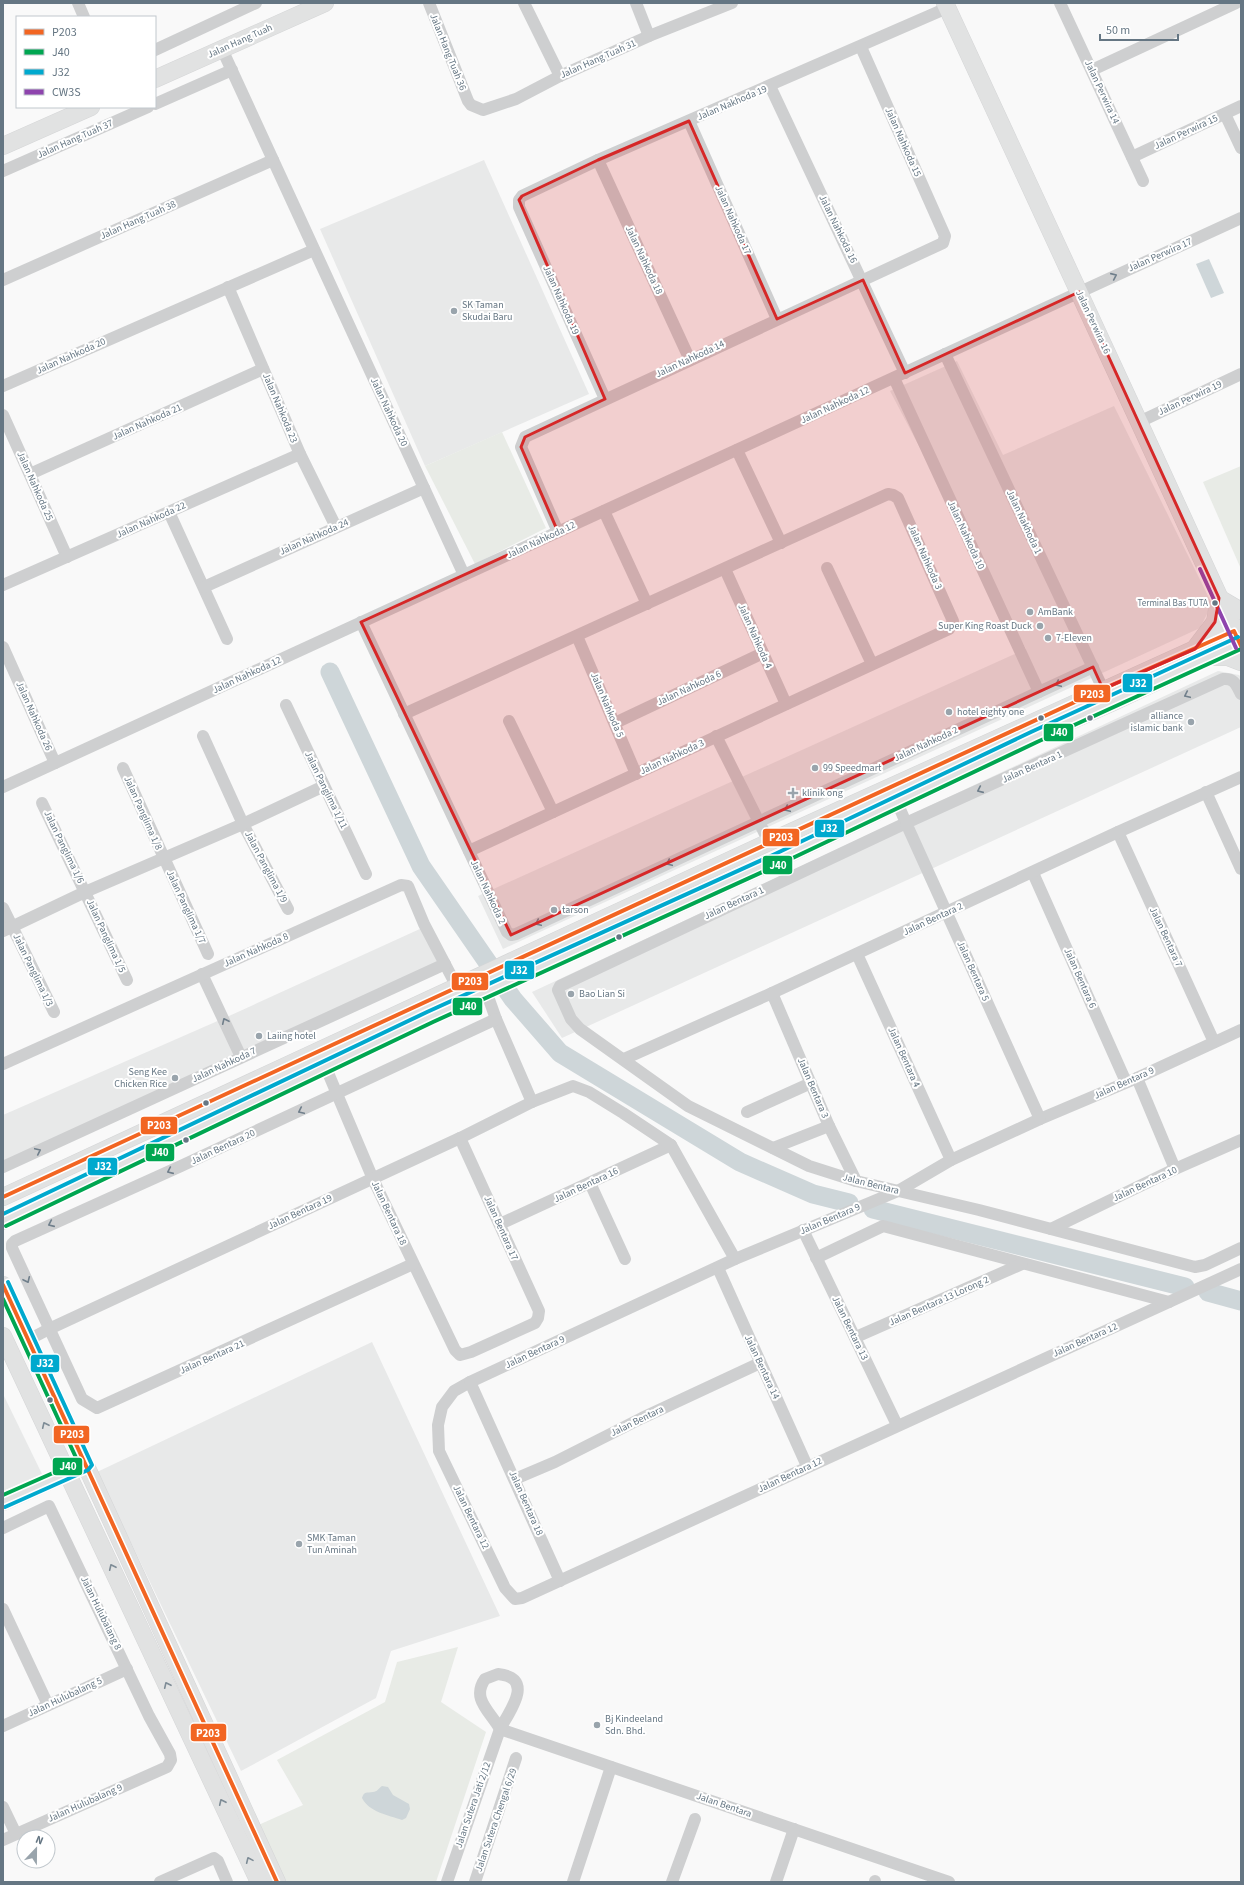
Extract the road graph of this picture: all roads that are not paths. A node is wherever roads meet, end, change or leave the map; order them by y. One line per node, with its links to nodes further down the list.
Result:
1 (78, 3): 12 (street)
2 (256, 3): 10 (street)
3 (325, 3): 15 (main road, Jalan Hang Tuah)
4 (429, 3): 22 (street, Jalan Hang Tuah 36)
5 (524, 3): 19 (street)
6 (636, 3): 13 (street)
7 (732, 3): 13 (street, Jalan Hang Tuah 31)
8 (1060, 3): 18 (street, Jalan Perwira 14)
9 (1236, 3): 18 (street)
10 (244, 6): 16 (street)
11 (946, 6): 14 (street, Jalan Nakhoda 19); 43 (main road, Jalan Perwira 16)
12 (84, 16)
13 (649, 36): 19 (street, Jalan Hang Tuah 31)
14 (861, 47): 21 (street, Jalan Nakhoda 19); 38 (street, Jalan Nahkoda 15)
15 (222, 49): 17 (street, Jalan Nahkoda 20); 20 (main road, Jalan Hang Tuah)
16 (156, 50)
17 (232, 70): 23 (street); 32 (street, Jalan Nahkoda 20)
18 (1092, 70): 31 (street, Jalan Perwira 14)
19 (560, 76): 22 (street, Jalan Hang Tuah 31)
20 (156, 79)
21 (770, 86): 28 (street, Jalan Nakhoda 19); 41 (street, Jalan Nahkoda 16)
22 (468, 101)
23 (156, 104)
24 (1241, 106): 27 (street, Jalan Perwira 15)
25 (89, 108): 29 (main road)
26 (146, 108): 34 (street, Jalan Hang Tuah 37)
27 (1225, 114): 30 (street); 31 (street, Jalan Perwira 15)
28 (689, 121): 33 (street, Jalan Nakhoda 19); 44 (street, Jalan Nahkoda 17)
29 (3, 146)
30 (1241, 148)
31 (1132, 158): 35 (street, Jalan Perwira 14)
32 (273, 160): 39 (street, Jalan Nahkoda 20); 40 (street, Jalan Hang Tuah 38)
33 (598, 160): 36 (street, Jalan Nakhoda 19); 46 (street, Jalan Nahkoda 18)
34 (3, 171)
35 (1143, 181)
36 (519, 200): 51 (street, Jalan Nahkoda 19)
37 (1241, 218): 43 (street, Jalan Perwira 17, one-way to 37)
38 (946, 236): 41 (street, Jalan Nahkoda 14)
39 (314, 250): 42 (street, Jalan Nahkoda 20); 57 (street, Jalan Nahkoda 20)
40 (3, 280)
41 (863, 280): 44 (street, Jalan Nahkoda 14); 49 (street, Jalan Nahkoda 16)
42 (228, 287): 47 (street, Jalan Nahkoda 23); 50 (street, Jalan Nahkoda 20)
43 (1078, 292): 45 (street, Jalan Nahkoda 12); 53 (main road, Jalan Perwira 16)
44 (777, 319): 46 (street, Jalan Nahkoda 14)
45 (945, 354): 49 (street, Jalan Nahkoda 12); 81 (street, Jalan Nakhoda 1)
46 (690, 360): 51 (street, Jalan Nahkoda 14)
47 (263, 369): 55 (street, Jalan Nahkoda 23); 56 (street, Jalan Nahkoda 21)
48 (1241, 374): 53 (street, Jalan Perwira 19)
49 (900, 375): 54 (street, Jalan Nahkoda 12); 85 (street, Jalan Nahkoda 10)
50 (3, 386)
51 (605, 399): 61 (street, Jalan Nahkoda 14)
52 (3, 415): 56 (street, Jalan Nahkoda 25)
53 (1139, 422): 69 (main road, Jalan Perwira 16)
54 (737, 450): 58 (street, Jalan Nahkoda 12); 62 (street)
55 (300, 454): 59 (street, Jalan Nahkoda 22); 60 (street, Jalan Nahkoda 23)
56 (30, 474): 63 (street, Jalan Nahkoda 25)
57 (424, 488): 60 (street, Jalan Nahkoda 24); 66 (street, Jalan Nahkoda 20)
58 (604, 511): 61 (street, Jalan Nahkoda 12); 70 (street)
59 (169, 512): 63 (street, Jalan Nahkoda 22); 68 (street)
60 (336, 527): 68 (street, Jalan Nahkoda 24)
61 (558, 532): 66 (street, Jalan Nahkoda 12)
62 (781, 543): 64 (street, Jalan Nahkoda 3); 80 (street, Jalan Nahkoda 3)
63 (67, 557): 67 (street, Jalan Nahkoda 22)
64 (725, 568): 70 (street, Jalan Nahkoda 3); 78 (street, Jalan Nahkoda 4)
65 (827, 568): 80 (street)
66 (464, 575): 72 (street, Jalan Nahkoda 12)
67 (3, 585)
68 (204, 587): 75 (street)
69 (1219, 598): 71 (main road); 74 (main road, Jalan Perwira 16); 77 (main road)
70 (647, 604): 73 (street, Jalan Nahkoda 3)
71 (1241, 611)
72 (361, 622): 89 (street, Jalan Nahkoda 2); 94 (street, Jalan Nahkoda 12)
73 (577, 636): 89 (street, Jalan Nahkoda 3); 91 (street, Jalan Nahkoda 5)
74 (1239, 638): 77 (main road)
75 (227, 639)
76 (3, 647): 82 (street, Jalan Nahkoda 26)
77 (1201, 653): 79 (main road); 84 (main road); 101 (main road)
78 (763, 654): 87 (street, Jalan Nahkoda 4); 91 (street, Jalan Nahkoda 6)
79 (1241, 662)
80 (872, 664): 87 (street, Jalan Nahkoda 3)
81 (1093, 667): 84 (street, Jalan Nakhoda 1); 85 (street, Jalan Nahkoda 2, one-way to 85)
82 (14, 672): 83 (street); 94 (street, Jalan Nahkoda 26)
83 (3, 678)
84 (1103, 689): 108 (main road)
85 (1039, 692): 104 (street, Jalan Nahkoda 2, one-way to 104)
86 (1241, 694): 105 (street, Jalan Bentara 1, one-way to 105)
87 (786, 704): 93 (street, Jalan Nahkoda 3)
88 (286, 705): 98 (street, Jalan Panglima 1/11)
89 (404, 714): 109 (street, Jalan Nahkoda 2)
90 (509, 721): 103 (street)
91 (615, 723): 96 (street, Jalan Nahkoda 5)
92 (204, 736): 106 (street)
93 (716, 736): 96 (street, Jalan Nahkoda 3); 104 (street)
94 (55, 763): 99 (street, Jalan Nahkoda 12)
95 (123, 768): 110 (street, Jalan Panglima 1/8)
96 (636, 774): 103 (street, Jalan Nahkoda 3)
97 (1241, 777): 100 (street, Jalan Bentara 2)
98 (324, 786): 106 (street); 113 (street, Jalan Panglima 1/11)
99 (3, 787)
100 (1206, 792): 107 (street, Jalan Bentara 2); 111 (street)
101 (897, 802): 105 (street); 126 (main road)
102 (42, 803): 114 (street, Jalan Panglima 1/6)
103 (553, 812): 109 (street, Jalan Nahkoda 3)
104 (759, 821): 108 (street); 109 (street, Jalan Nahkoda 2, one-way to 109)
105 (906, 823): 117 (street, Jalan Bentara 5); 124 (street, Jalan Bentara 1)
106 (243, 824): 110 (street); 116 (street, Jalan Panglima 1/9)
107 (1118, 832): 112 (street, Jalan Bentara 2); 131 (street, Jalan Bentara 7)
108 (769, 842): 126 (main road)
109 (469, 851)
110 (164, 859): 114 (street); 119 (street, Jalan Panglima 1/7)
111 (1241, 869)
112 (1033, 873): 117 (street, Jalan Bentara 2); 136 (street, Jalan Bentara 6)
113 (366, 874)
114 (85, 892): 118 (street); 123 (street, Jalan Panglima 1/5)
115 (3, 908): 118 (street, Jalan Panglima 1/3)
116 (288, 909)
117 (947, 912): 120 (street, Jalan Bentara 2); 141 (street, Jalan Bentara 5)
118 (7, 930): 128 (street, Jalan Panglima 1/3)
119 (208, 954)
120 (857, 954): 127 (street, Jalan Bentara 2); 147 (street, Jalan Bentara 4)
121 (445, 964): 122 (street, Jalan Nahkoda 8); 125 (street, Jalan Nahkoda 8); 132 (street, Jalan Nahkoda 7)
122 (202, 974): 132 (street, one-way to 122); 134 (street, Jalan Nahkoda 8)
123 (127, 980)
124 (562, 984): 133 (street, Jalan Bentara)
125 (457, 987): 126 (main road); 154 (main road)
126 (483, 987): 129 (street); 135 (main road)
127 (772, 993): 133 (street, Jalan Bentara 2); 137 (street, Jalan Bentara 3)
128 (54, 1012)
129 (496, 1019): 138 (street, Jalan Bentara 20); 139 (street)
130 (1241, 1030): 131 (street, Jalan Bentara 9)
131 (1214, 1042): 136 (street, Jalan Bentara 9)
132 (241, 1057): 148 (street, Jalan Nahkoda 7, one-way to 132)
133 (624, 1059): 146 (street, Jalan Bentara)
134 (3, 1064)
135 (326, 1068): 138 (street, Jalan Bentara 18); 155 (main road)
136 (1132, 1080): 141 (street, Jalan Bentara 9); 149 (street, Jalan Bentara 6)
137 (810, 1083): 140 (street); 142 (street, Jalan Bentara 3)
138 (336, 1094): 150 (street, Jalan Bentara 18); 169 (street, Jalan Bentara 20, one-way to 169)
139 (532, 1102): 143 (street, Jalan Bentara 19); 145 (street, Jalan Bentara 19)
140 (747, 1112)
141 (1040, 1119): 147 (street, Jalan Bentara 9)
142 (829, 1126): 146 (street); 151 (street, Jalan Bentara 3)
143 (460, 1138): 150 (street, Jalan Bentara 19); 156 (street, Jalan Bentara 17)
144 (1240, 1144): 149 (street, Jalan Bentara 10)
145 (671, 1145): 152 (street, Jalan Bentara 16); 162 (street)
146 (773, 1148): 151 (street, Jalan Bentara)
147 (951, 1160): 153 (street, Jalan Bentara 9)
148 (3, 1167)
149 (1175, 1169): 157 (street, Jalan Bentara 10)
150 (373, 1179): 163 (street, Jalan Bentara 18); 169 (street, Jalan Bentara 19)
151 (856, 1181): 153 (street, Jalan Bentara)
152 (590, 1183): 156 (street, Jalan Bentara 16); 161 (street)
153 (898, 1191): 157 (street, Jalan Bentara); 158 (street, Jalan Bentara 9)
154 (3, 1197)
155 (3, 1221)
156 (500, 1224): 173 (street, Jalan Bentara 17)
157 (1050, 1229): 159 (street, Jalan Bentara)
158 (803, 1230): 160 (street, Jalan Bentara 13); 162 (street, Jalan Bentara 9)
159 (1241, 1248)
160 (816, 1258): 164 (street); 171 (street, Jalan Bentara 13)
161 (625, 1259)
162 (735, 1259): 165 (street, Jalan Bentara 9)
163 (413, 1264): 169 (street, Jalan Bentara 21); 173 (street, Jalan Bentara 18)
164 (1022, 1264): 168 (street); 171 (street, Jalan Bentara 13 Lorong 2)
165 (718, 1268): 174 (street, Jalan Bentara 14); 175 (street, Jalan Bentara 9)
166 (1241, 1269): 168 (street, Jalan Bentara 12)
167 (3, 1285): 172 (main road)
168 (1169, 1302): 177 (street, Jalan Bentara 12)
169 (49, 1329): 172 (street, Jalan Bentara 19)
170 (3, 1336): 180 (main road, one-way to 170)
171 (856, 1337): 177 (street, Jalan Bentara 13)
172 (28, 1340): 178 (main road)
173 (460, 1355)
174 (760, 1363): 179 (street, Jalan Bentara 14); 181 (street, Jalan Bentara)
175 (470, 1382): 176 (street, Jalan Bentara 9); 181 (street, Jalan Bentara 18)
176 (438, 1424): 184 (street, Jalan Bentara 12)
177 (897, 1425): 179 (street, Jalan Bentara 12)
178 (86, 1465): 180 (main road); 202 (main road)
179 (807, 1466): 184 (street, Jalan Bentara 12)
180 (67, 1473): 182 (main road); 201 (main road, one-way to 180)
181 (515, 1479): 184 (street, Jalan Bentara 18)
182 (3, 1502)
183 (3, 1528): 186 (street, Jalan Hulubalang 8)
184 (560, 1581)
185 (3, 1609): 187 (street)
186 (127, 1669): 187 (street, Jalan Hulubalang 5); 191 (street, Jalan Hulubalang 8)
187 (48, 1705): 188 (street, Jalan Hulubalang 5)
188 (3, 1726)
189 (500, 1728): 192 (street, Jalan Bentara); 203 (street, Jalan Sutera Jati 2/12)
190 (516, 1758): 204 (street, Jalan Sutera Chengal 6/29)
191 (167, 1767): 195 (street, Jalan Hulubalang 9)
192 (611, 1767): 196 (street, Jalan Bentara); 205 (street)
193 (3, 1807): 197 (street)
194 (694, 1819): 206 (street)
195 (27, 1829)
196 (794, 1829): 207 (street); 208 (street, Jalan Bentara)
197 (16, 1834): 198 (street, Jalan Hulubalang 9)
198 (3, 1840)
199 (160, 1882): 200 (street)
200 (227, 1882)
201 (259, 1882)
202 (277, 1882)
203 (447, 1882)
204 (475, 1882)
205 (573, 1882)
206 (672, 1882)
207 (776, 1882)
208 (949, 1882)

